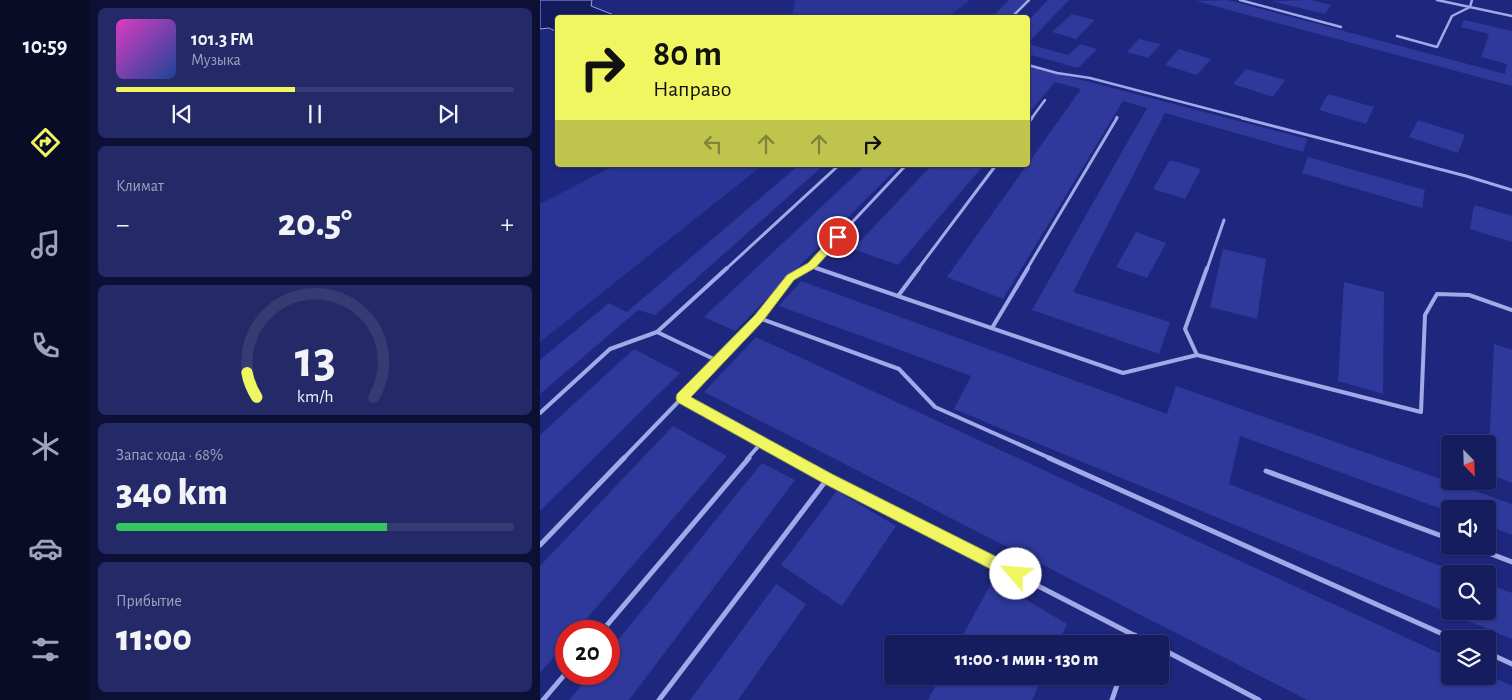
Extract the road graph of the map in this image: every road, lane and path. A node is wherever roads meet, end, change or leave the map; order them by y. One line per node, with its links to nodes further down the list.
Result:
1 (1029, 0): 6 (lane)
2 (1240, 0): 8 (lane)
3 (1437, 0): 5 (lane)
4 (1472, 0): 5 (lane)
5 (1470, 7): 7 (lane); 9 (lane)
6 (1014, 15)
7 (1512, 16)
8 (1341, 27)
9 (1397, 36)
10 (1030, 66): 17 (lane)
11 (1045, 100): 13 (lane)
12 (1117, 117): 23 (lane)
13 (1030, 119)
14 (836, 167): 24 (lane)
15 (904, 167): 19 (lane)
16 (995, 167): 20 (lane)
17 (1512, 190)
18 (1224, 220): 25 (lane)
19 (811, 266): 20 (lane); 22 (lane)
20 (898, 296): 23 (lane)
21 (1512, 310): 25 (lane)
22 (759, 318): 26 (lane); 37 (lane)
23 (992, 328): 25 (lane)
24 (657, 332): 26 (lane); 28 (lane)
25 (1197, 355)
26 (718, 361): 27 (lane)
27 (682, 398): 29 (lane); 33 (lane)
28 (540, 413)
29 (762, 442): 31 (lane); 36 (lane)
30 (1266, 471): 32 (lane)
31 (828, 478): 38 (lane); 45 (lane)
32 (1441, 536)
33 (540, 544)
34 (1494, 555): 35 (lane)
35 (1512, 562)
36 (611, 620)
37 (1441, 633)
38 (1135, 635)
39 (1169, 653): 47 (lane)
40 (1496, 657): 41 (lane)
41 (1512, 664)
42 (556, 685): 44 (lane)
43 (1117, 685): 46 (lane)
44 (543, 700)
45 (659, 700)
46 (1112, 700)
47 (1259, 700)

